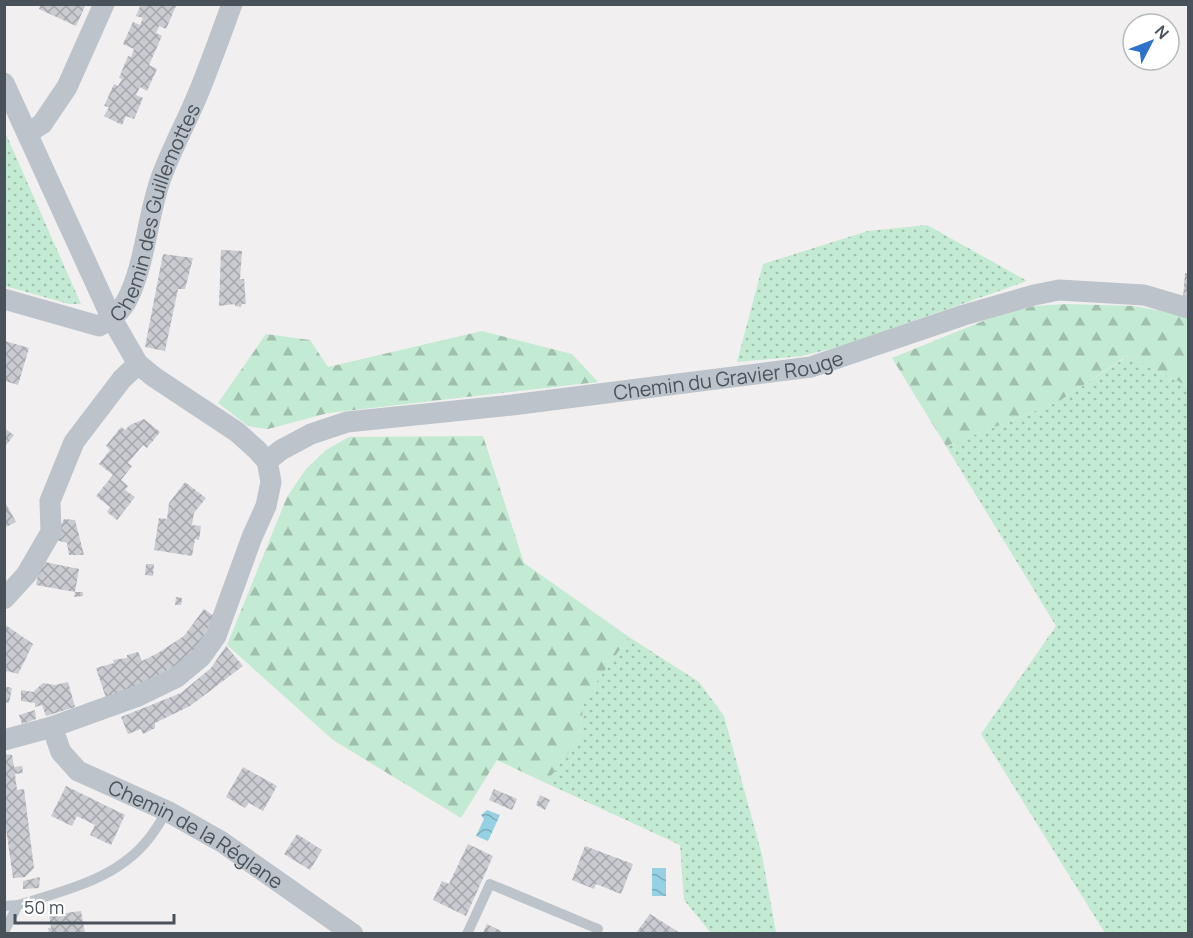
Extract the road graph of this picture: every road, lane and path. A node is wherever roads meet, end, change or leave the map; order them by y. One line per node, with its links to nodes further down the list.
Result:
1 (104, 4): 4 (street)
2 (232, 4): 7 (street, Chemin des Guillemottes)
3 (4, 83): 4 (street)
4 (28, 133): 7 (street)
5 (4, 299): 7 (street)
6 (1188, 308): 9 (street, Chemin du Gravier Rouge)
7 (112, 319): 8 (street, Chemin des Guillemottes)
8 (138, 364): 9 (street, Chemin des Guillemottes); 10 (street)
9 (267, 461): 11 (street)
10 (4, 599)
11 (52, 727): 12 (street); 13 (street, Chemin de la Réglane)
12 (4, 740)
13 (167, 811): 14 (lane); 18 (street, Chemin de la Réglane)
14 (18, 905): 15 (lane); 17 (lane)
15 (4, 906)
16 (598, 929): 19 (lane)
17 (4, 932)
18 (353, 933)
19 (467, 933)

